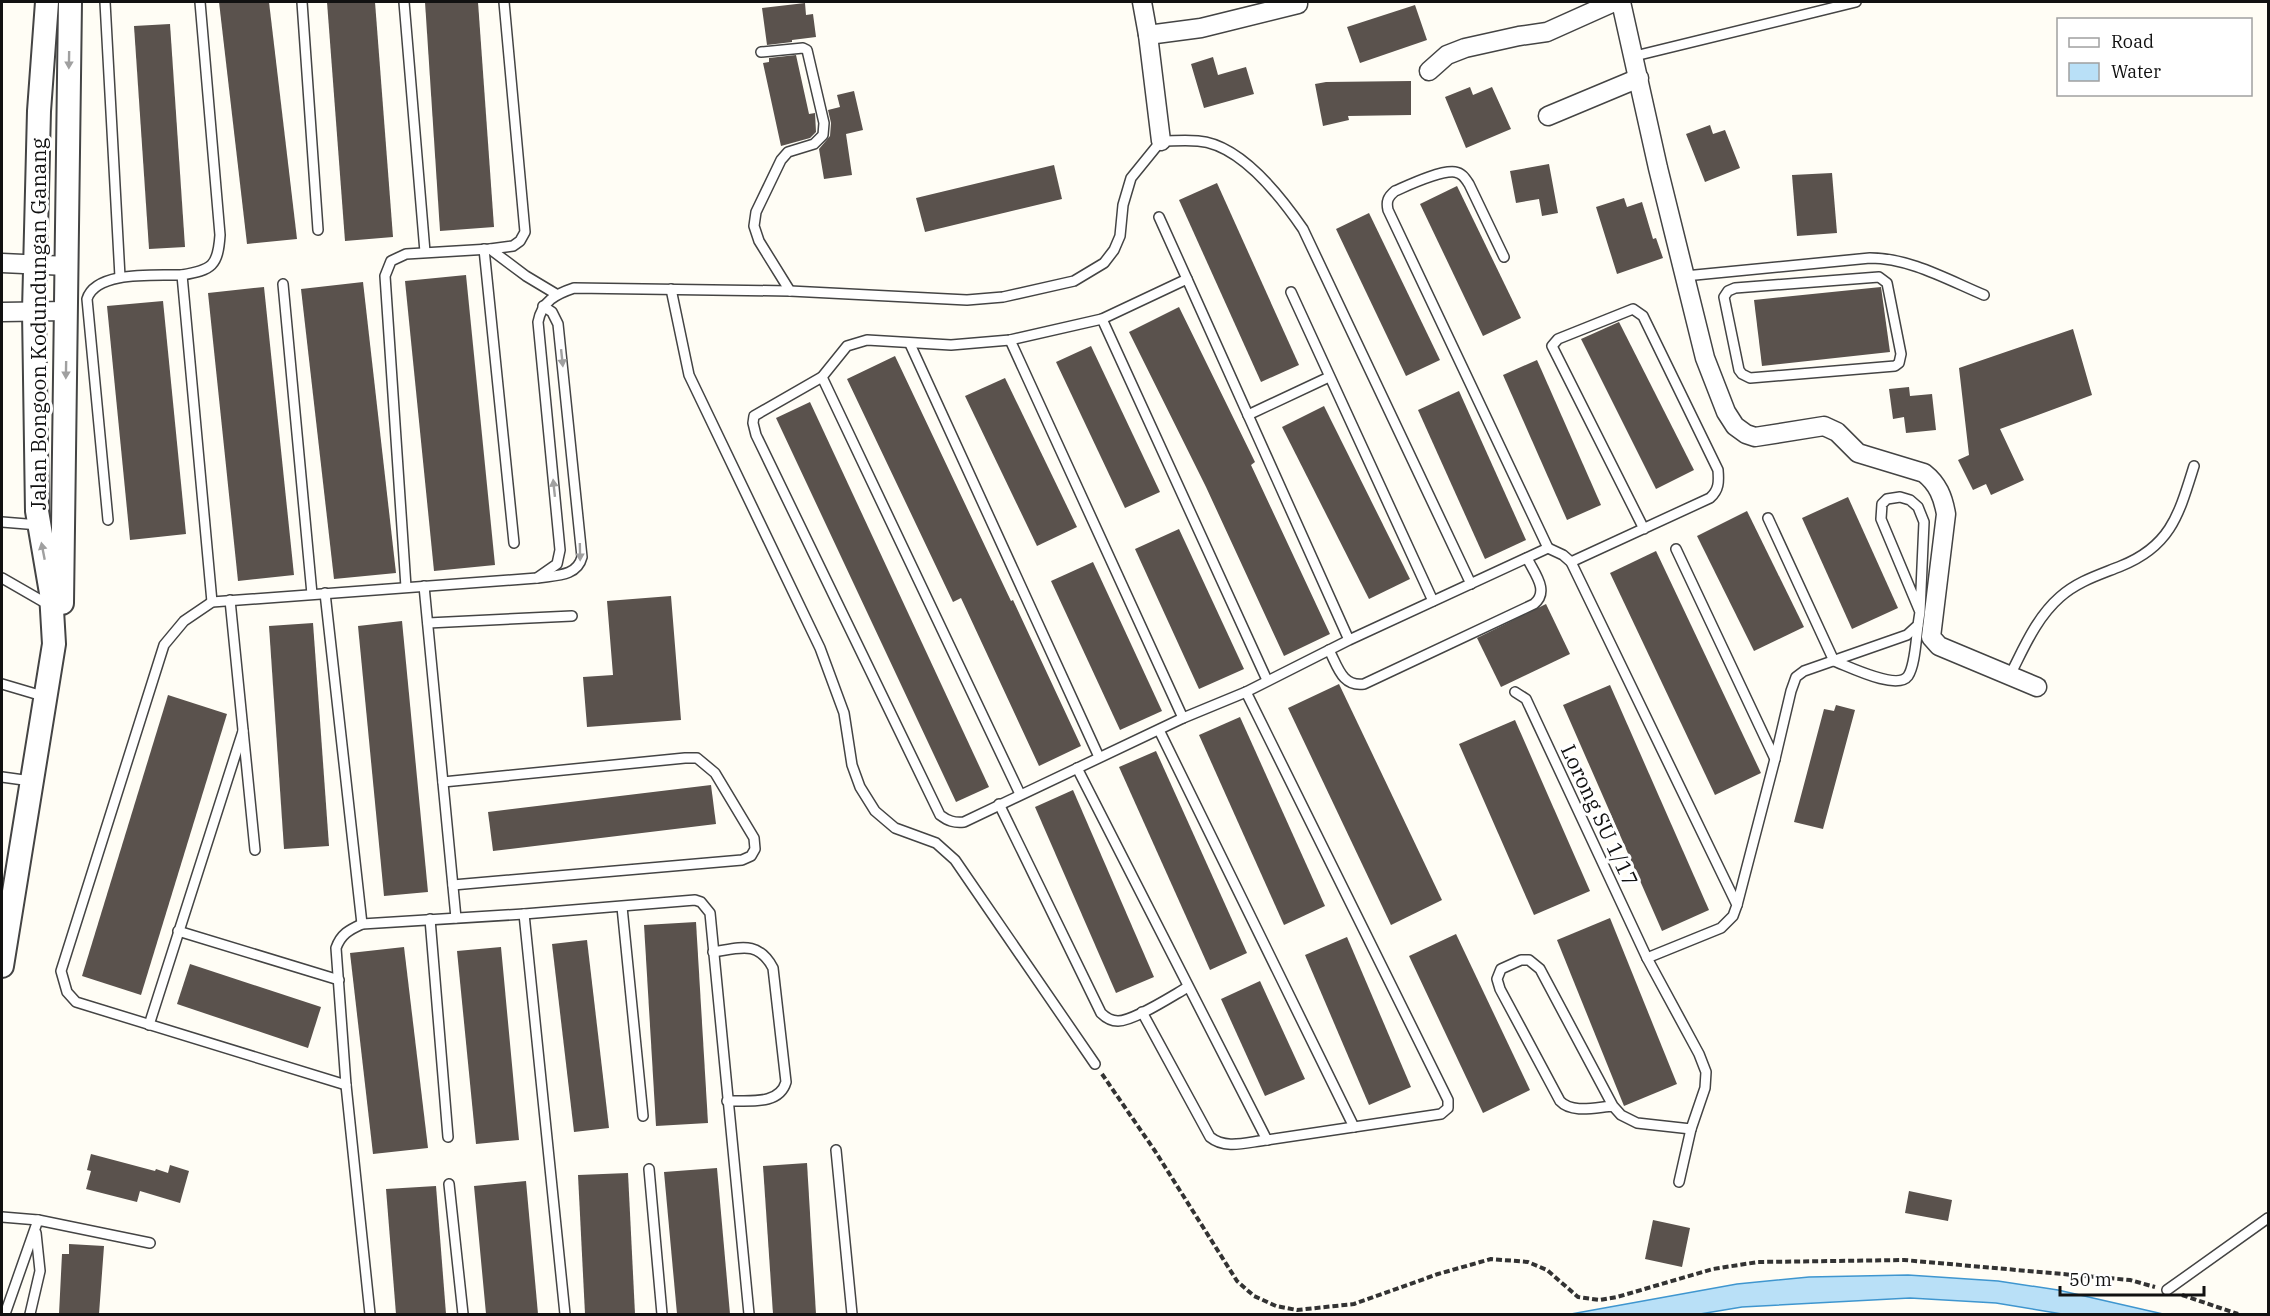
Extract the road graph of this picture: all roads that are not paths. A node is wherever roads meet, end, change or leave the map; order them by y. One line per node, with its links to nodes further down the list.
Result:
1 (47, 2): 26 (street, Jalan Bongoon Kodundungan Ganang)
2 (70, 2): 27 (street, one-way to 27)
3 (105, 2): 31 (lane)
4 (200, 2): 29 (lane)
5 (303, 2): 21 (lane)
6 (404, 2): 23 (lane)
7 (504, 2): 22 (lane)
8 (1142, 2): 13 (street)
9 (1614, 2): 16 (street)
10 (1622, 2): 15 (street)
11 (1856, 2): 15 (lane)
12 (1298, 4): 13 (street)
13 (1149, 35): 19 (street)
14 (761, 52): 36 (lane)
15 (1635, 56): 17 (street)
16 (1429, 71)
17 (1639, 78): 18 (street); 30 (street)
18 (1548, 116)
19 (1161, 141): 36 (lane); 63 (lane)
20 (1159, 217): 32 (lane)
21 (318, 230)
22 (487, 249): 23 (lane); 38 (lane); 56 (lane)
23 (425, 252): 65 (lane)
24 (1504, 257): 57 (lane)
25 (2, 263): 26 (street)
26 (34, 264): 27 (street); 41 (street, Jalan Bongoon Kodundungan Ganang)
27 (67, 266): 43 (street)
28 (1723, 272): 30 (lane); 34 (lane); 39 (lane)
29 (182, 275): 31 (lane); 69 (lane)
30 (1685, 276): 80 (street)
31 (120, 277): 52 (lane)
32 (1187, 279): 44 (lane); 49 (lane)
33 (283, 285): 67 (lane)
34 (1735, 288): 34 (lane)
35 (671, 289): 36 (lane); 38 (lane); 114 (lane)
36 (790, 291)
37 (1291, 292): 47 (lane)
38 (556, 294): 40 (lane)
39 (1984, 296)
40 (543, 306): 62 (lane, one-way to 40); 62 (lane, one-way to 62)
41 (34, 311): 42 (street); 43 (street); 54 (street, Jalan Bongoon Kodundungan Ganang)
42 (2, 312)
43 (66, 312): 77 (street, one-way to 77)
44 (1102, 320): 45 (lane); 81 (lane)
45 (1010, 340): 46 (lane); 87 (lane)
46 (910, 344): 48 (lane); 90 (lane)
47 (1329, 376): 49 (lane); 70 (lane)
48 (822, 377): 96 (lane); 97 (lane)
49 (1248, 415): 76 (lane)
50 (2194, 466): 80 (lane)
51 (1768, 518): 79 (lane)
52 (108, 520)
53 (2, 522): 54 (lane)
54 (39, 525): 71 (street, Jalan Bongoon Kodundungan Ganang, one-way to 54)
55 (1644, 529): 55 (lane); 60 (lane)
56 (514, 543)
57 (1548, 548): 59 (lane); 60 (lane)
58 (1676, 549): 91 (lane)
59 (1527, 558): 63 (lane); 78 (lane)
60 (1572, 562): 100 (lane)
61 (2, 578): 71 (lane)
62 (537, 578): 64 (lane)
63 (1471, 584): 70 (lane)
64 (424, 586): 65 (lane); 74 (lane)
65 (406, 587): 66 (lane)
66 (325, 593): 67 (lane); 105 (lane)
67 (312, 594): 68 (lane)
68 (230, 600): 69 (lane); 89 (lane)
69 (212, 602): 113 (lane)
70 (1433, 602): 76 (lane)
71 (53, 608): 77 (street, Jalan Bongoon Kodundungan Ganang)
72 (1920, 612): 72 (lane); 75 (lane)
73 (572, 616): 74 (lane)
74 (428, 623): 95 (lane)
75 (1918, 625): 79 (lane); 79 (lane)
76 (1349, 640): 78 (lane)
77 (54, 644): 86 (street, Jalan Bongoon Kodundungan Ganang)
78 (1329, 650): 81 (lane)
79 (1834, 661): 91 (lane)
80 (2010, 675): 83 (street)
81 (1267, 680): 84 (lane)
82 (2, 684): 86 (lane)
83 (2037, 687)
84 (1246, 692): 87 (lane); 119 (lane)
85 (1515, 692): 108 (lane, Lorong SU 1/17)
86 (46, 697): 94 (street, Jalan Bongoon Kodundungan Ganang)
87 (1183, 718): 88 (lane)
88 (1159, 730): 90 (lane); 119 (lane)
89 (243, 731): 98 (lane); 106 (lane)
90 (1099, 757): 92 (lane)
91 (1775, 759): 100 (lane)
92 (1077, 768): 96 (lane); 111 (lane)
93 (2, 777): 94 (lane)
94 (31, 781): 109 (street, Jalan Bongoon Kodundungan Ganang)
95 (443, 782): 99 (lane); 99 (lane)
96 (1020, 794): 97 (lane)
97 (999, 804): 112 (lane)
98 (255, 850)
99 (453, 885): 103 (lane)
100 (1737, 904): 108 (lane)
101 (622, 907): 102 (lane); 107 (lane); 118 (lane)
102 (524, 914): 103 (lane); 137 (lane)
103 (456, 918): 104 (lane)
104 (430, 919): 105 (lane); 121 (lane)
105 (362, 924): 110 (lane)
106 (178, 931): 110 (lane); 113 (lane)
107 (713, 952): 116 (lane); 116 (lane)
108 (1647, 958): 120 (lane, Lorong SU 1/17)
109 (2, 966)
110 (339, 981): 115 (lane)
111 (1188, 987): 112 (lane); 122 (lane)
112 (1142, 1012): 122 (lane)
113 (149, 1025): 115 (lane)
114 (1095, 1064)
115 (346, 1085): 135 (lane)
116 (727, 1101): 139 (lane)
117 (1613, 1106): 117 (lane); 120 (lane)
118 (643, 1116)
119 (1354, 1127): 122 (lane)
120 (1691, 1129): 125 (lane, Lorong SU 1/17)
121 (448, 1137)
122 (1267, 1140)
123 (836, 1150): 140 (lane)
124 (649, 1170): 138 (lane)
125 (1679, 1182)
126 (449, 1184): 136 (lane)
127 (2, 1217): 129 (lane)
128 (2268, 1218): 132 (lane)
129 (38, 1220): 130 (lane); 131 (lane)
130 (35, 1231): 133 (lane); 134 (lane)
131 (150, 1243)
132 (2167, 1290)
133 (5, 1314)
134 (30, 1314)
135 (370, 1314)
136 (463, 1314)
137 (566, 1314)
138 (662, 1314)
139 (749, 1314)
140 (852, 1314)

